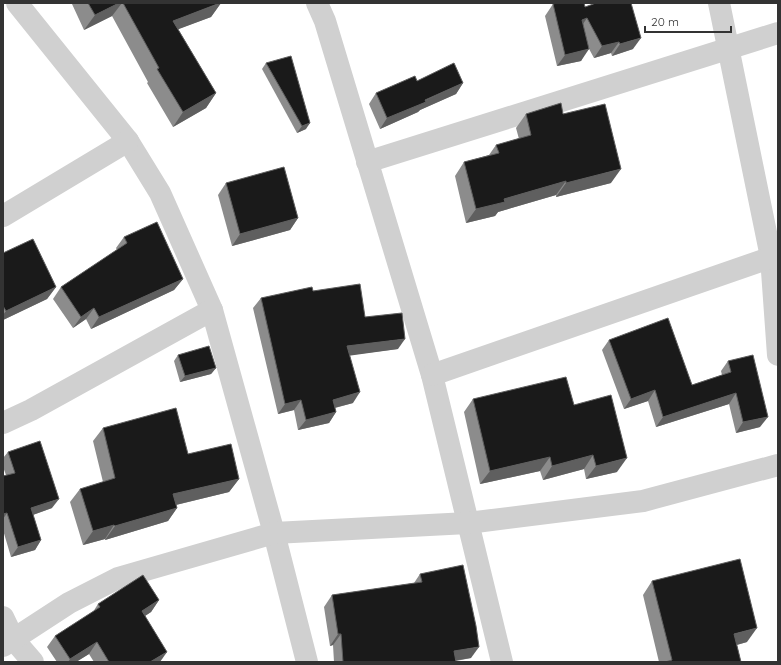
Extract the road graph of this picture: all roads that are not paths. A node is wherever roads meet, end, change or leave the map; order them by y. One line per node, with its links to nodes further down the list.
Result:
1 (17, 3): 6 (street)
2 (317, 3): 7 (street)
3 (719, 3): 5 (street)
4 (778, 33): 5 (street)
5 (729, 48): 7 (street); 9 (street)
6 (128, 141): 8 (street); 10 (street)
7 (367, 162): 12 (street)
8 (3, 216)
9 (775, 256): 11 (street); 12 (street)
10 (212, 310): 13 (street); 16 (street)
11 (778, 356)
12 (432, 375): 15 (street)
13 (3, 423)
14 (778, 465): 15 (street)
15 (468, 523): 16 (street); 21 (street)
16 (274, 533): 18 (street); 20 (street)
17 (3, 617): 18 (street)
18 (9, 643): 19 (street)
19 (33, 662)
20 (307, 662)
21 (502, 662)

